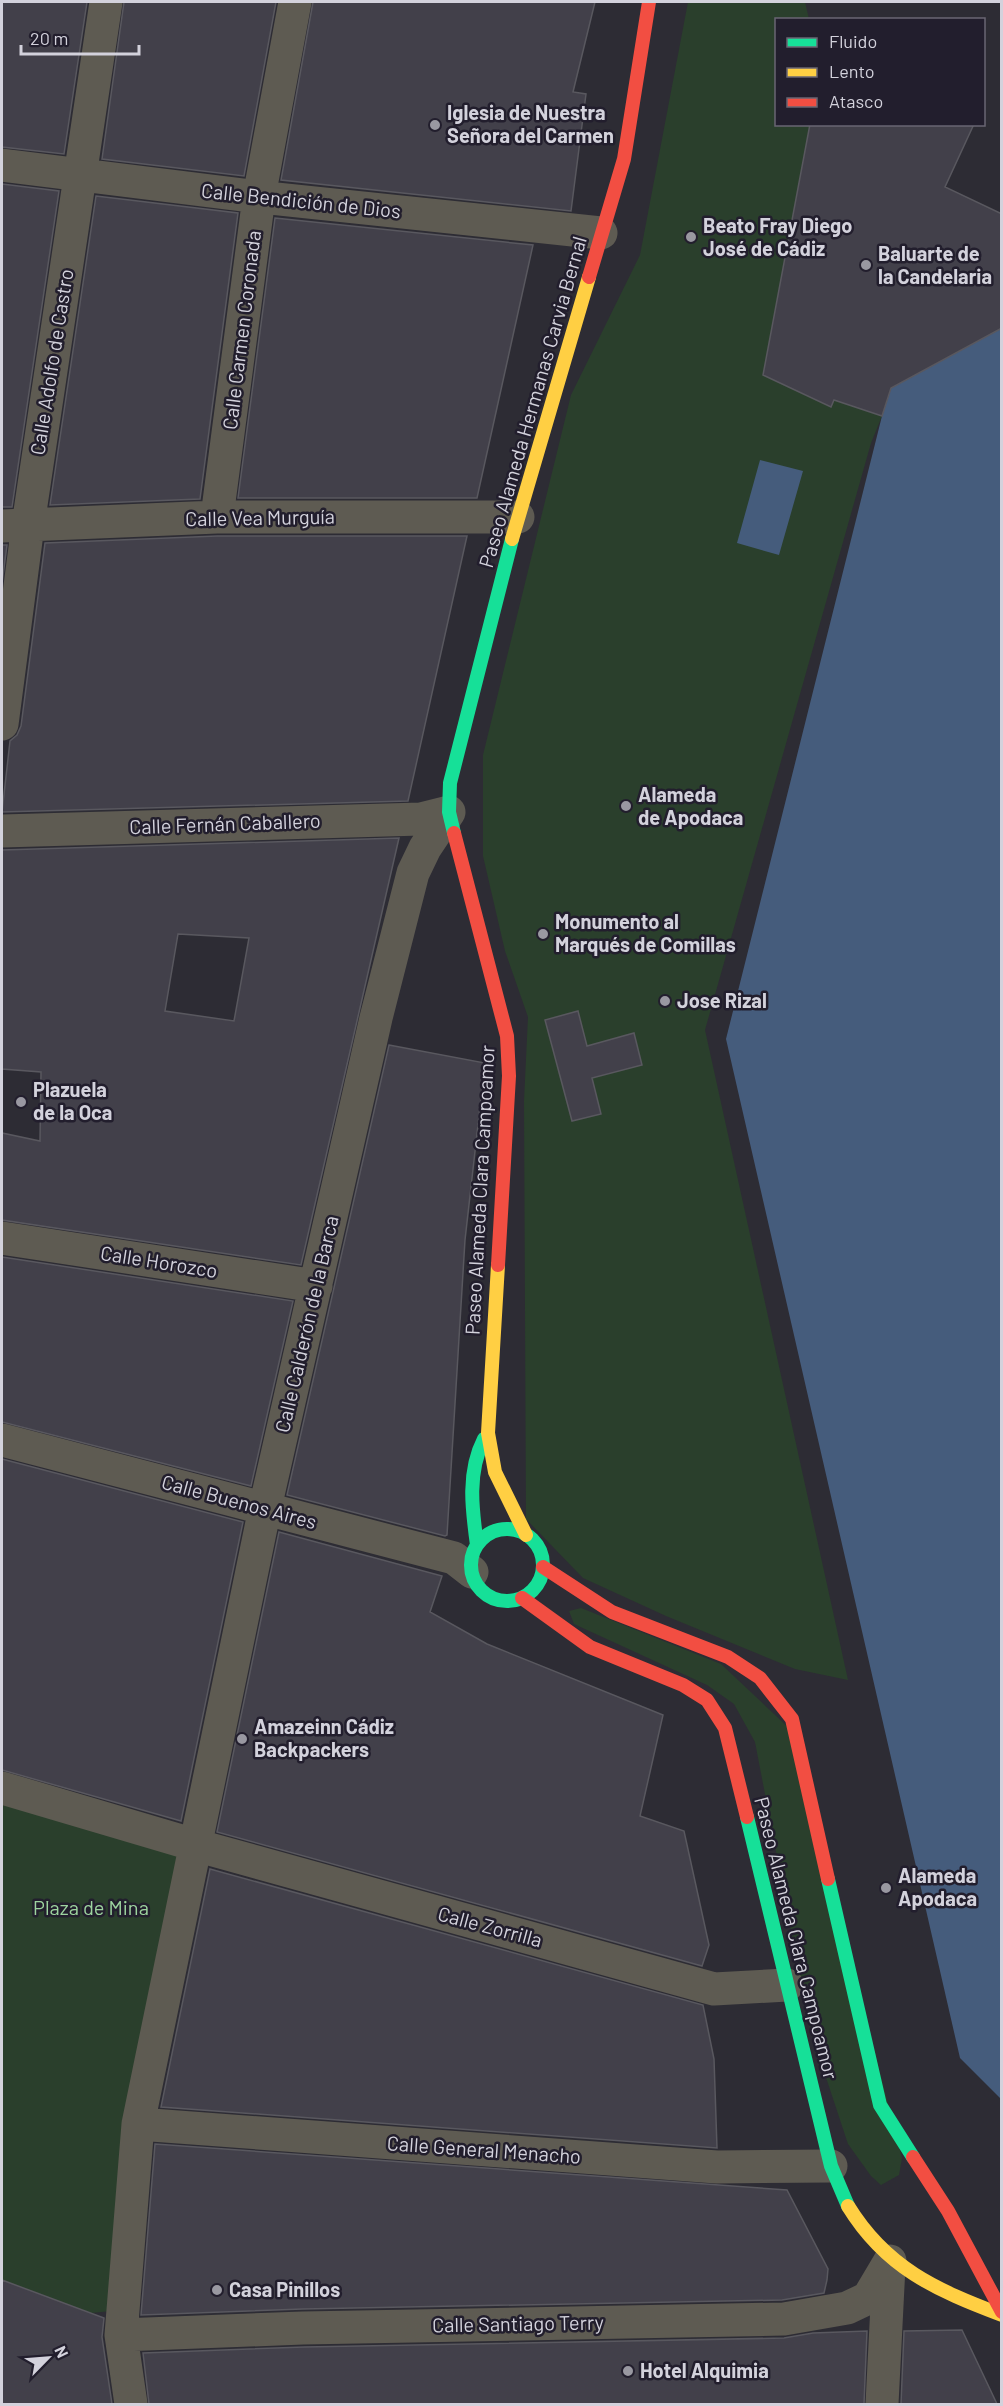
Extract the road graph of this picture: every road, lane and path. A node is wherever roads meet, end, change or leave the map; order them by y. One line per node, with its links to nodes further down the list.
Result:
1 (106, 2): 5 (street, Calle Adolfo de Castro)
2 (295, 2): 6 (street, Calle Carmen Coronada)
3 (649, 2): 7 (street, Paseo Alameda Hermanas Carvia Bernal)
4 (2, 165): 5 (street, Calle Bendición de Dios)
5 (80, 176): 6 (street, Calle Bendición de Dios); 10 (street, Calle Adolfo de Castro)
6 (259, 197): 7 (street, Calle Bendición de Dios); 8 (street, Calle Carmen Coronada)
7 (601, 233): 9 (street, Paseo Alameda Hermanas Carvia Bernal)
8 (217, 517): 9 (street, Calle Vea Murguía); 10 (street, Calle Vea Murguía)
9 (518, 517): 12 (street, Paseo Alameda Hermanas Carvia Bernal)
10 (15, 526): 11 (street, Calle Adolfo de Castro)
11 (2, 724)
12 (449, 812): 13 (street, Calle Fernán Caballero); 15 (street, Calle Calderón de la Barca); 16 (street, Paseo Alameda Clara Campoamor)
13 (2, 831)
14 (2, 1238): 15 (street, Calle Horozco)
15 (316, 1286): 18 (street, Calle Calderón de la Barca)
16 (488, 1432): 19 (street, Paseo Alameda Clara Campoamor); 20 (street, Paseo Alameda Clara Campoamor)
17 (2, 1440): 18 (street, Calle Buenos Aires)
18 (265, 1508): 20 (street, Calle Buenos Aires); 24 (street, Calle Calderón de la Barca)
19 (526, 1535): 20 (street); 21 (street)
20 (475, 1558): 22 (street)
21 (543, 1567): 22 (street); 29 (street, Paseo Alameda Clara Campoamor)
22 (522, 1598): 25 (street, Paseo Alameda Clara Campoamor)
23 (2, 1788): 24 (street)
24 (195, 1845): 25 (street, Calle Zorrilla); 26 (street)
25 (787, 1984): 27 (street, Paseo Alameda Clara Campoamor)
26 (138, 2124): 27 (street, Calle General Menacho); 30 (street)
27 (831, 2166): 28 (street, Paseo Alameda Clara Campoamor)
28 (890, 2261): 29 (street, Paseo Alameda Clara Campoamor); 30 (street, Calle Santiago Terry); 32 (street)
29 (1002, 2314)
30 (122, 2322): 31 (street)
31 (131, 2404)
32 (882, 2404)

